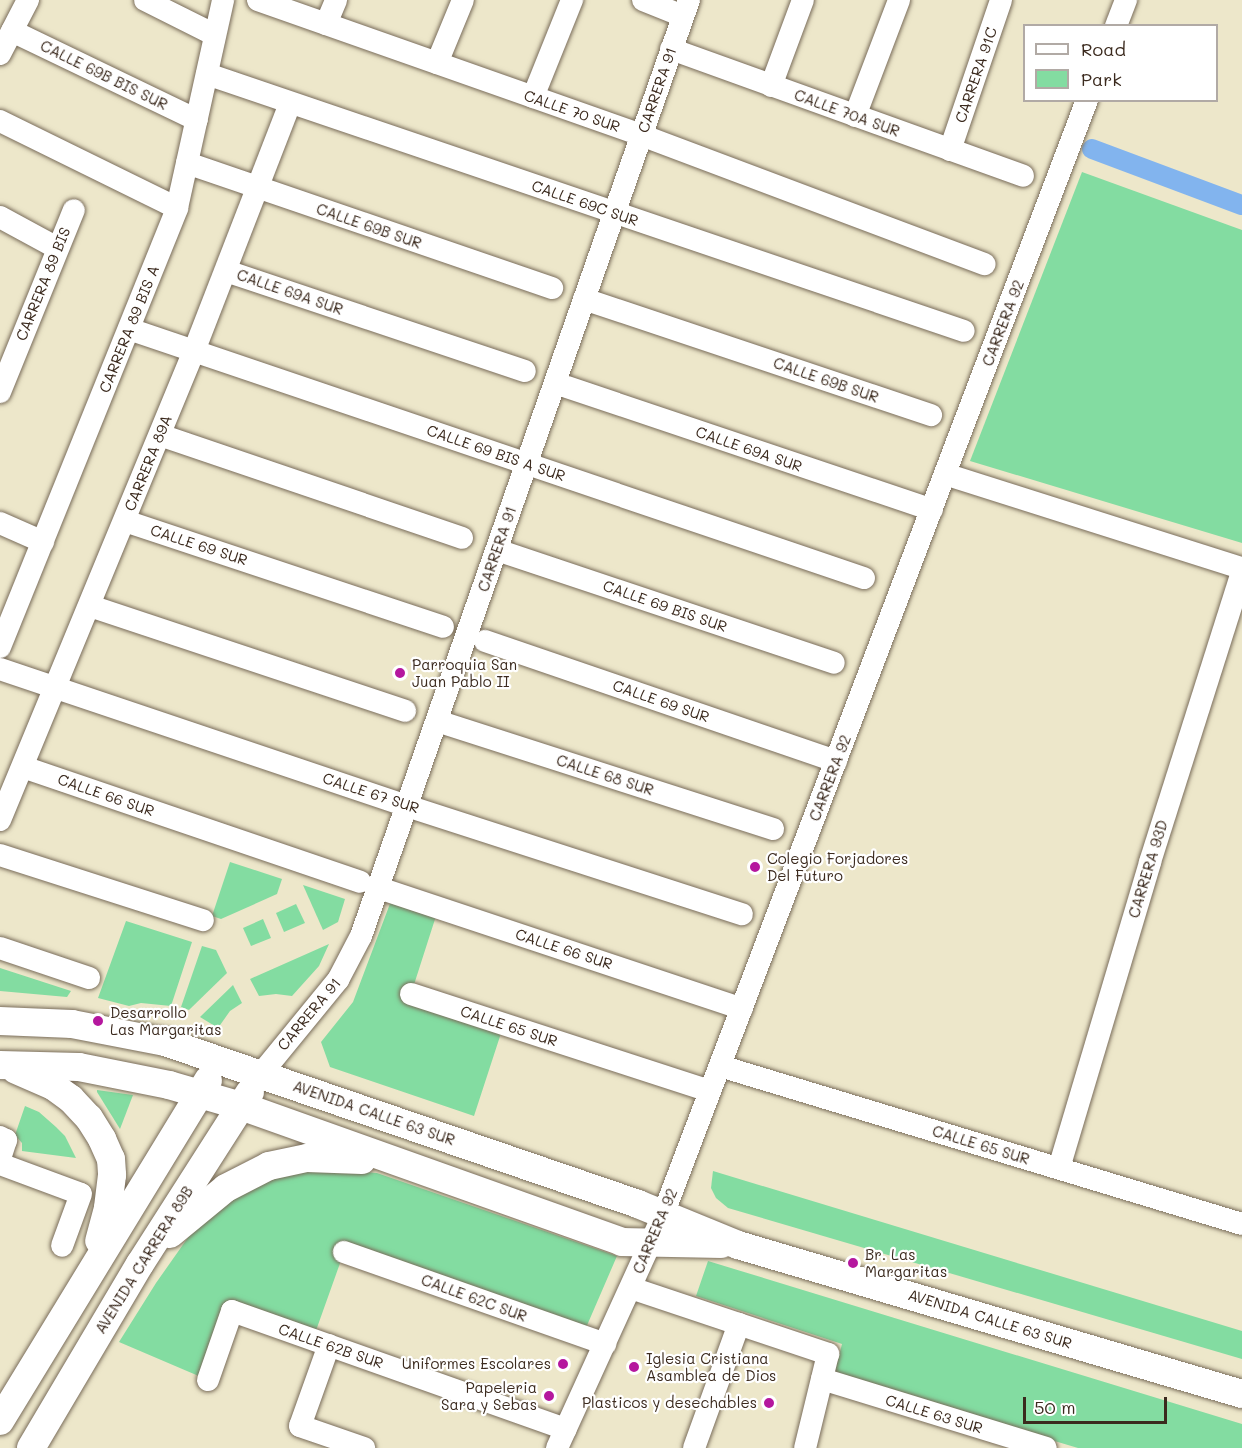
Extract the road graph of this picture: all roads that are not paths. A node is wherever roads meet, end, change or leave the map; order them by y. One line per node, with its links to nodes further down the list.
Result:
1 (28, 0): 16 (street)
2 (145, 0): 17 (street)
3 (223, 0): 17 (street, CARRERA 89 BIS A)
4 (258, 0): 14 (street, CALLE 70 SUR)
5 (336, 0): 14 (street)
6 (463, 0): 20 (street)
7 (572, 0): 23 (street)
8 (643, 0): 13 (street)
9 (803, 0): 22 (street)
10 (898, 0): 26 (street)
11 (1001, 0): 30 (street, CARRERA 91C)
12 (1126, 0): 15 (street)
13 (686, 8): 18 (street, CARRERA 91)
14 (326, 24): 20 (street, CALLE 70 SUR)
15 (1117, 24)
16 (12, 31): 19 (street); 27 (street, CALLE 69B BIS SUR)
17 (215, 35): 21 (street, CARRERA 89 BIS A)
18 (671, 49): 22 (street, CALLE 70A SUR); 29 (street, CARRERA 91)
19 (0, 54)
20 (437, 63): 23 (street, CALLE 70 SUR)
21 (207, 74): 25 (street, CALLE 69C SUR); 27 (street, CARRERA 89 BIS A)
22 (771, 86): 26 (street, CALLE 70A SUR)
23 (533, 97): 29 (street, CALLE 70 SUR)
24 (1086, 102): 52 (street, CARRERA 92)
25 (290, 104): 33 (street, CARRERA 89A); 36 (street, CALLE 69C SUR)
26 (855, 116): 30 (street, CALLE 70A SUR)
27 (196, 120): 31 (street, CARRERA 89 BIS A)
28 (0, 121): 34 (street)
29 (641, 135): 36 (street, CARRERA 91); 39 (street, CALLE 70 SUR)
30 (950, 150): 32 (street, CALLE 70A SUR)
31 (187, 163): 33 (street, CALLE 69B SUR); 34 (street, CARRERA 89 BIS A)
32 (1023, 176)
33 (258, 188): 40 (street, CARRERA 89A); 41 (street, CALLE 69B SUR)
34 (177, 208): 43 (street, CARRERA 89 BIS A)
35 (74, 210): 38 (street, CARRERA 89 BIS)
36 (614, 213): 42 (street, CARRERA 91); 44 (street, CALLE 69C SUR)
37 (0, 217): 38 (street)
38 (57, 248): 48 (street, CARRERA 89 BIS)
39 (985, 264)
40 (226, 271): 45 (street, CARRERA 89A); 46 (street, CALLE 69A SUR)
41 (552, 288)
42 (584, 298): 49 (street, CALLE 69B SUR); 51 (street, CARRERA 91)
43 (129, 329): 45 (street, CALLE 69 BIS A SUR); 57 (street, CARRERA 89 BIS A)
44 (964, 331)
45 (194, 351): 50 (street, CARRERA 89A); 51 (street, CALLE 69 BIS A SUR)
46 (525, 371)
47 (567, 387): 53 (street, CALLE 69A SUR)
48 (0, 392)
49 (931, 415)
50 (160, 435): 54 (street, CARRERA 89A); 56 (street)
51 (527, 464): 58 (street, CARRERA 91); 61 (street, CALLE 69 BIS A SUR)
52 (945, 474): 53 (street, CARRERA 92); 59 (street)
53 (932, 510): 71 (street, CARRERA 92)
54 (125, 521): 62 (street, CARRERA 89A); 63 (street, CALLE 69 SUR)
55 (0, 523): 57 (street)
56 (462, 538)
57 (43, 542): 65 (street, CARRERA 89 BIS A)
58 (497, 550): 66 (street, CALLE 69 BIS SUR); 70 (street, CARRERA 91)
59 (1242, 568)
60 (1242, 572): 95 (street, CARRERA 93D)
61 (864, 578)
62 (90, 606): 68 (street, CARRERA 89A); 69 (street)
63 (443, 627)
64 (485, 641): 71 (street, CALLE 69 SUR)
65 (0, 647)
66 (834, 663)
67 (0, 669): 68 (street, CALLE 67 SUR)
68 (56, 688): 72 (street, CARRERA 89A); 73 (street, CALLE 67 SUR)
69 (405, 711)
70 (436, 721): 73 (street, CARRERA 91); 75 (street, CALLE 68 SUR)
71 (836, 761): 84 (street, CARRERA 92)
72 (23, 766): 74 (street, CARRERA 89A); 77 (street, CALLE 66 SUR)
73 (407, 806): 79 (street, CALLE 67 SUR); 89 (street, CARRERA 91)
74 (0, 820)
75 (774, 829)
76 (0, 855): 80 (street)
77 (360, 882)
78 (385, 890): 84 (street, CALLE 66 SUR)
79 (742, 914)
80 (203, 920)
81 (0, 948): 82 (street)
82 (89, 978)
83 (411, 994): 90 (street, CALLE 65 SUR)
84 (742, 1009): 88 (street, CARRERA 92)
85 (0, 1021): 86 (main road, AVENIDA CALLE 63 SUR)
86 (220, 1060): 89 (main road, AVENIDA CALLE 63 SUR); 91 (main road)
87 (0, 1065): 91 (main road, AVENIDA CALLE 63 SUR); 103 (main road)
88 (720, 1066): 90 (street, CARRERA 92); 95 (street, CALLE 65 SUR)
89 (261, 1074): 92 (main road, AVENIDA CARRERA 89B); 96 (main road, AVENIDA CALLE 63 SUR)
90 (710, 1091): 96 (street, CARRERA 92)
91 (200, 1094): 92 (main road, AVENIDA CALLE 63 SUR); 103 (main road)
92 (241, 1106): 93 (main road, AVENIDA CALLE 63 SUR); 102 (main road, AVENIDA CARRERA 89B)
93 (400, 1163): 98 (main road, AVENIDA CALLE 63 SUR); 102 (main road)
94 (0, 1164): 100 (street)
95 (1059, 1168): 97 (street, CALLE 65 SUR)
96 (663, 1215): 98 (street, CARRERA 92); 99 (main road, AVENIDA CALLE 63 SUR)
97 (1242, 1224)
98 (651, 1243): 99 (main road, AVENIDA CALLE 63 SUR); 104 (street, CARRERA 92)
99 (738, 1245): 110 (main road, AVENIDA CALLE 63 SUR)
100 (62, 1246)
101 (344, 1252): 106 (street, CALLE 62C SUR)
102 (140, 1264): 114 (main road, AVENIDA CARRERA 89B)
103 (90, 1271): 111 (main road)
104 (631, 1288): 105 (street); 106 (street, CARRERA 92)
105 (739, 1324): 108 (street); 116 (street)
106 (605, 1344): 112 (street, CARRERA 92)
107 (329, 1345): 109 (street, CALLE 62B SUR); 112 (street, CALLE 62B SUR); 113 (street)
108 (822, 1379): 117 (street); 118 (street, CALLE 63 SUR)
109 (208, 1380)
110 (1242, 1394)
111 (0, 1421)
112 (561, 1438)
113 (323, 1441): 115 (street)
114 (31, 1448)
115 (364, 1448)
116 (694, 1448)
117 (805, 1448)
118 (1046, 1448)

